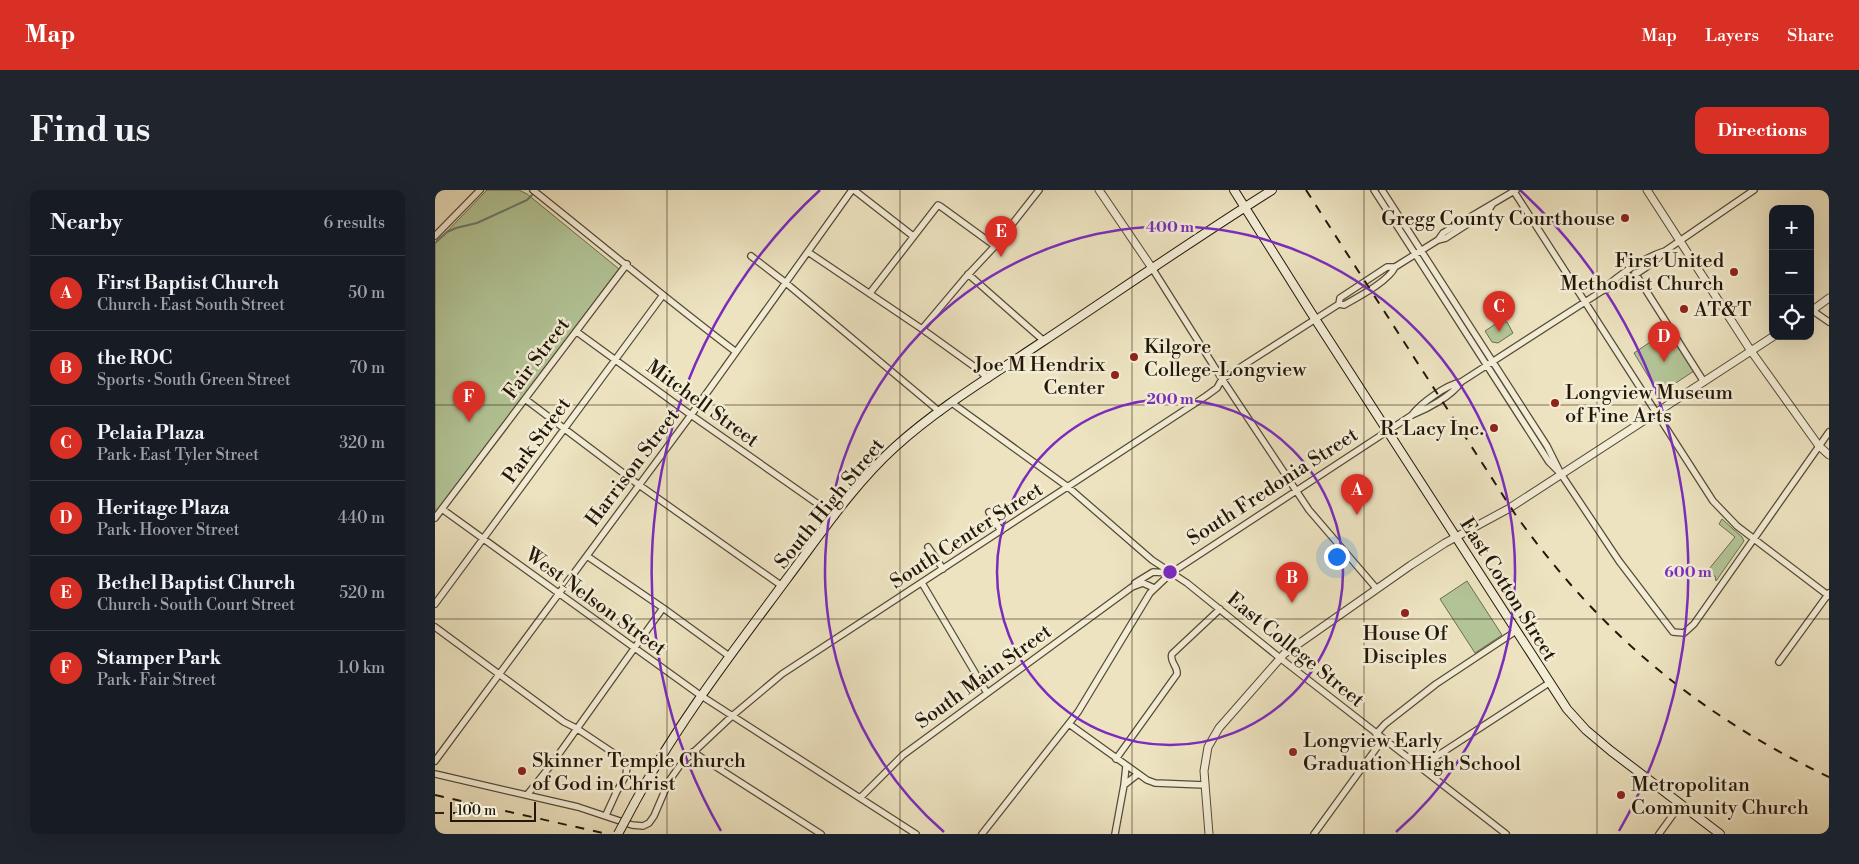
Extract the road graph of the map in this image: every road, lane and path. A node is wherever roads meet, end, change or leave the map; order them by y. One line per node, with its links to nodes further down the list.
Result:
1 (480, 190): 14 (street)
2 (533, 190): 22 (street)
3 (853, 190): 15 (street); 19 (street, Harrison Street)
4 (1039, 190): 17 (street)
5 (1099, 190): 24 (street)
6 (1234, 190): 13 (main road, East Cotton Street)
7 (1272, 190): 13 (main road, South High Street)
8 (1374, 190): 20 (street)
9 (1382, 190): 20 (street)
10 (1514, 190): 20 (street); 32 (street)
11 (1647, 190): 16 (street)
12 (1755, 190): 16 (street)
13 (1245, 207): 24 (main road, South High Street); 36 (main road, East Cotton Street)
14 (435, 236)
15 (913, 236): 17 (street); 29 (street)
16 (1680, 240): 18 (street); 42 (street)
17 (995, 246): 26 (street)
18 (1665, 251): 25 (street); 28 (street)
19 (808, 252): 27 (street, Harrison Street); 29 (street)
20 (1418, 253): 23 (street); 45 (street)
21 (751, 256): 27 (street)
22 (627, 264): 30 (street); 39 (street, Fair Street)
23 (1395, 267): 33 (street, South Center Street); 33 (street, South Center Street)
24 (1152, 268): 41 (main road, South High Street); 47 (street)
25 (1635, 273): 28 (street); 48 (street)
26 (968, 274): 38 (street); 41 (street)
27 (786, 283): 43 (street, Harrison Street); 51 (street)
28 (1602, 291): 32 (street, South Fredonia Street)
29 (870, 293): 38 (street)
30 (663, 295): 43 (street); 44 (street, Park Street)
31 (1829, 298): 34 (street)
32 (1586, 302): 45 (street, South Fredonia Street); 52 (street)
33 (1339, 304): 36 (street, South Center Street)
34 (1814, 310)
35 (1814, 313): 37 (street)
36 (1316, 320): 47 (street, South Center Street); 55 (main road, East Cotton Street)
37 (1829, 322)
38 (922, 329): 46 (street)
39 (577, 332): 44 (street, Mitchell Street); 49 (street, Fair Street)
40 (1769, 339): 42 (street)
41 (1044, 341): 46 (main road, South High Street)
42 (1751, 351): 48 (street); 57 (street)
43 (736, 352): 53 (street, Harrison Street)
44 (616, 360): 53 (street, Mitchell Street); 54 (street, Park Street)
45 (1490, 364): 55 (street, South Fredonia Street); 59 (street)
46 (988, 379): 50 (main road, South High Street)
47 (1222, 379): 61 (street, South Center Street); 62 (street)
48 (1704, 382): 52 (street)
49 (525, 399): 54 (street); 63 (street, Fair Street)
50 (952, 403): 51 (main road, South High Street); 61 (street, East College Street)
51 (939, 412): 65 (main road, South High Street)
52 (1656, 413): 59 (street); 70 (street)
53 (691, 415): 60 (street, Harrison Street); 65 (street, Mitchell Street)
54 (564, 430): 60 (street); 69 (street, Park Street)
55 (1388, 431): 62 (street, South Fredonia Street); 68 (main road, East Cotton Street)
56 (1829, 432): 57 (street)
57 (1819, 446): 58 (street); 70 (street)
58 (1829, 455)
59 (1561, 474): 68 (street); 70 (street)
60 (639, 485): 72 (street, Harrison Street); 76 (street)
61 (1068, 487): 67 (street, South Center Street); 74 (street, East College Street)
62 (1295, 490): 74 (street, South Fredonia Street); 79 (street)
63 (442, 509): 66 (street, Fair Street); 69 (street, West Nelson Street)
64 (989, 512): 67 (street)
65 (835, 516): 76 (main road, South High Street)
66 (435, 518)
67 (1001, 531): 73 (street, South Center Street)
68 (1456, 536): 79 (street); 86 (main road, East Cotton Street)
69 (482, 539): 80 (street, West Nelson Street); 82 (street, Park Street)
70 (1753, 539): 81 (street)
71 (929, 547): 73 (street)
72 (587, 556): 80 (street, Harrison Street); 83 (street)
73 (943, 570): 75 (street, South Center Street)
74 (1171, 573): 77 (street, South Main Street); 78 (street, South Fredonia Street); 84 (street, East College Street)
75 (922, 583): 93 (street); 95 (street, South Center Street)
76 (782, 586): 88 (main road, South High Street)
77 (1132, 587): 78 (street); 93 (street, South Main Street)
78 (1154, 588): 96 (street, South Fredonia Street)
79 (1376, 588): 89 (street)
80 (558, 595): 87 (street, West Nelson Street); 91 (street, Harrison Street)
81 (1829, 595): 90 (street)
82 (435, 604)
83 (663, 608): 87 (street); 88 (street)
84 (1220, 609): 89 (street, East College Street); 101 (street)
85 (435, 627): 91 (street)
86 (1516, 631): 92 (main road, East Cotton Street); 98 (street)
87 (634, 648): 94 (street, West Nelson Street); 97 (street)
88 (729, 656): 94 (main road, South High Street)
89 (1280, 658): 98 (street, East College Street); 108 (street)
90 (1779, 662)
91 (499, 674): 97 (street); 102 (street, Harrison Street)
92 (1549, 683): 104 (street); 111 (main road, East Cotton Street)
93 (987, 693): 110 (street, South Main Street)
94 (700, 695): 95 (street, West Nelson Street); 113 (main road, South High Street, bridge)
95 (732, 716): 100 (street, South Center Street); 110 (street, West Nelson Street)
96 (1069, 724): 101 (street); 116 (street, South Fredonia Street)
97 (577, 729): 109 (street); 112 (street)
98 (1376, 734): 99 (street, East College Street)
99 (1383, 739): 104 (street, East College Street); 119 (street)
100 (693, 752): 112 (street, South Center Street); 114 (street)
101 (1116, 759): 103 (street)
102 (435, 761)
103 (1126, 766): 106 (street); 107 (street)
104 (1420, 768): 120 (street, East College Street)
105 (435, 774): 109 (street)
106 (1137, 774): 107 (street); 108 (street)
107 (1125, 785): 117 (street)
108 (1205, 785): 118 (street)
109 (527, 796): 112 (street)
110 (860, 798): 115 (street, West Nelson Street)
111 (1680, 805): 121 (street); 122 (main road, East Cotton Street)
112 (606, 815)
113 (618, 834)
114 (821, 834)
115 (915, 834)
116 (982, 834)
117 (1115, 834)
118 (1209, 834)
119 (1314, 834)
120 (1506, 834)
121 (1659, 834)
122 (1720, 834)

